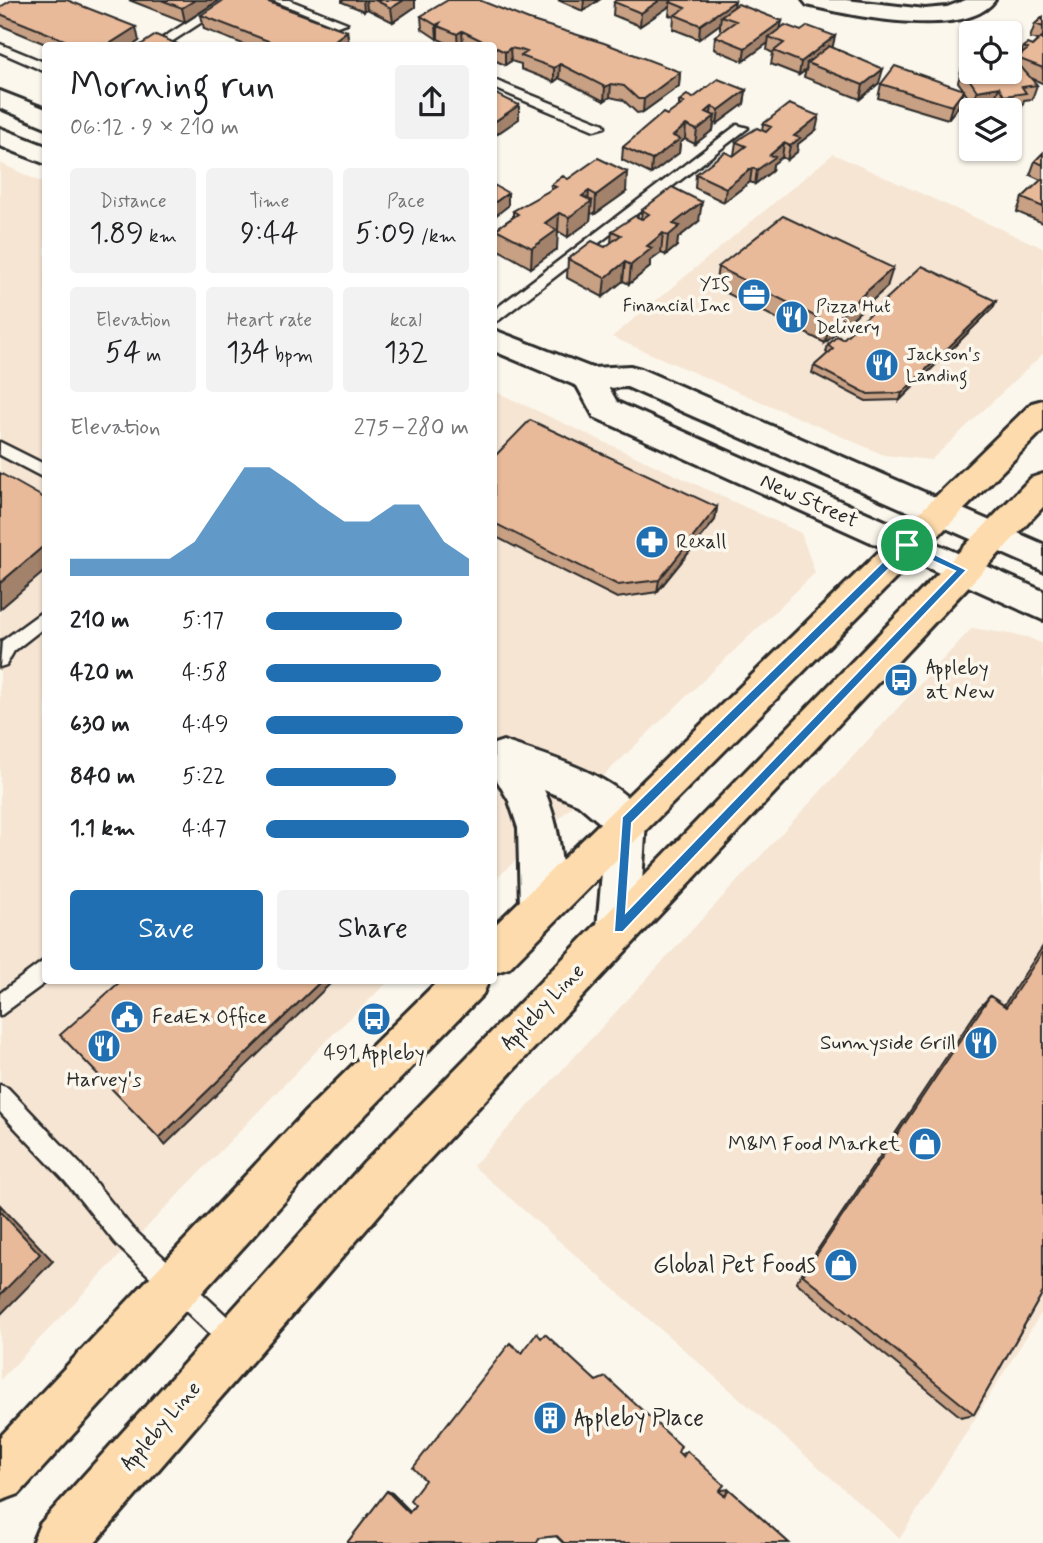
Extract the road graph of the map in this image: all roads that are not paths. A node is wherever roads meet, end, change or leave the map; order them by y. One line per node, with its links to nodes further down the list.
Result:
1 (230, 0): 6 (lane)
2 (278, 0): 5 (lane)
3 (815, 0): 4 (main road)
4 (984, 0)
5 (341, 23)
6 (162, 42)
7 (0, 48): 8 (lane)
8 (42, 66)
9 (497, 84): 12 (lane)
10 (0, 99): 11 (main road)
11 (42, 115)
12 (599, 127)
13 (742, 128): 16 (lane)
14 (0, 136): 15 (main road)
15 (42, 154)
16 (497, 315)
17 (497, 341): 18 (main road, New Street)
18 (589, 379): 23 (main road, New Street); 25 (main road, New Street)
19 (1043, 411): 23 (main road)
20 (0, 448): 21 (lane)
21 (42, 471)
22 (1043, 486): 24 (main road, Appleby Line)
23 (940, 512): 24 (main road, New Street); 25 (main road)
24 (995, 537): 26 (main road, New Street); 27 (main road, Appleby Line)
25 (907, 545): 27 (main road, New Street); 32 (main road)
26 (1043, 558)
27 (962, 570): 28 (main road, New Street); 34 (main road, Appleby Line)
28 (1043, 607)
29 (42, 619): 30 (lane)
30 (0, 660)
31 (498, 755): 32 (main road); 33 (main road)
32 (626, 821): 33 (main road); 34 (main road)
33 (541, 906): 35 (main road)
34 (618, 928): 41 (main road, Appleby Line)
35 (497, 951)
36 (42, 972): 38 (lane)
37 (464, 984): 40 (main road)
38 (0, 1006)
39 (0, 1096): 40 (lane)
40 (176, 1285): 41 (lane); 42 (main road)
41 (235, 1342): 43 (main road, Appleby Line)
42 (0, 1475)
43 (59, 1543)

